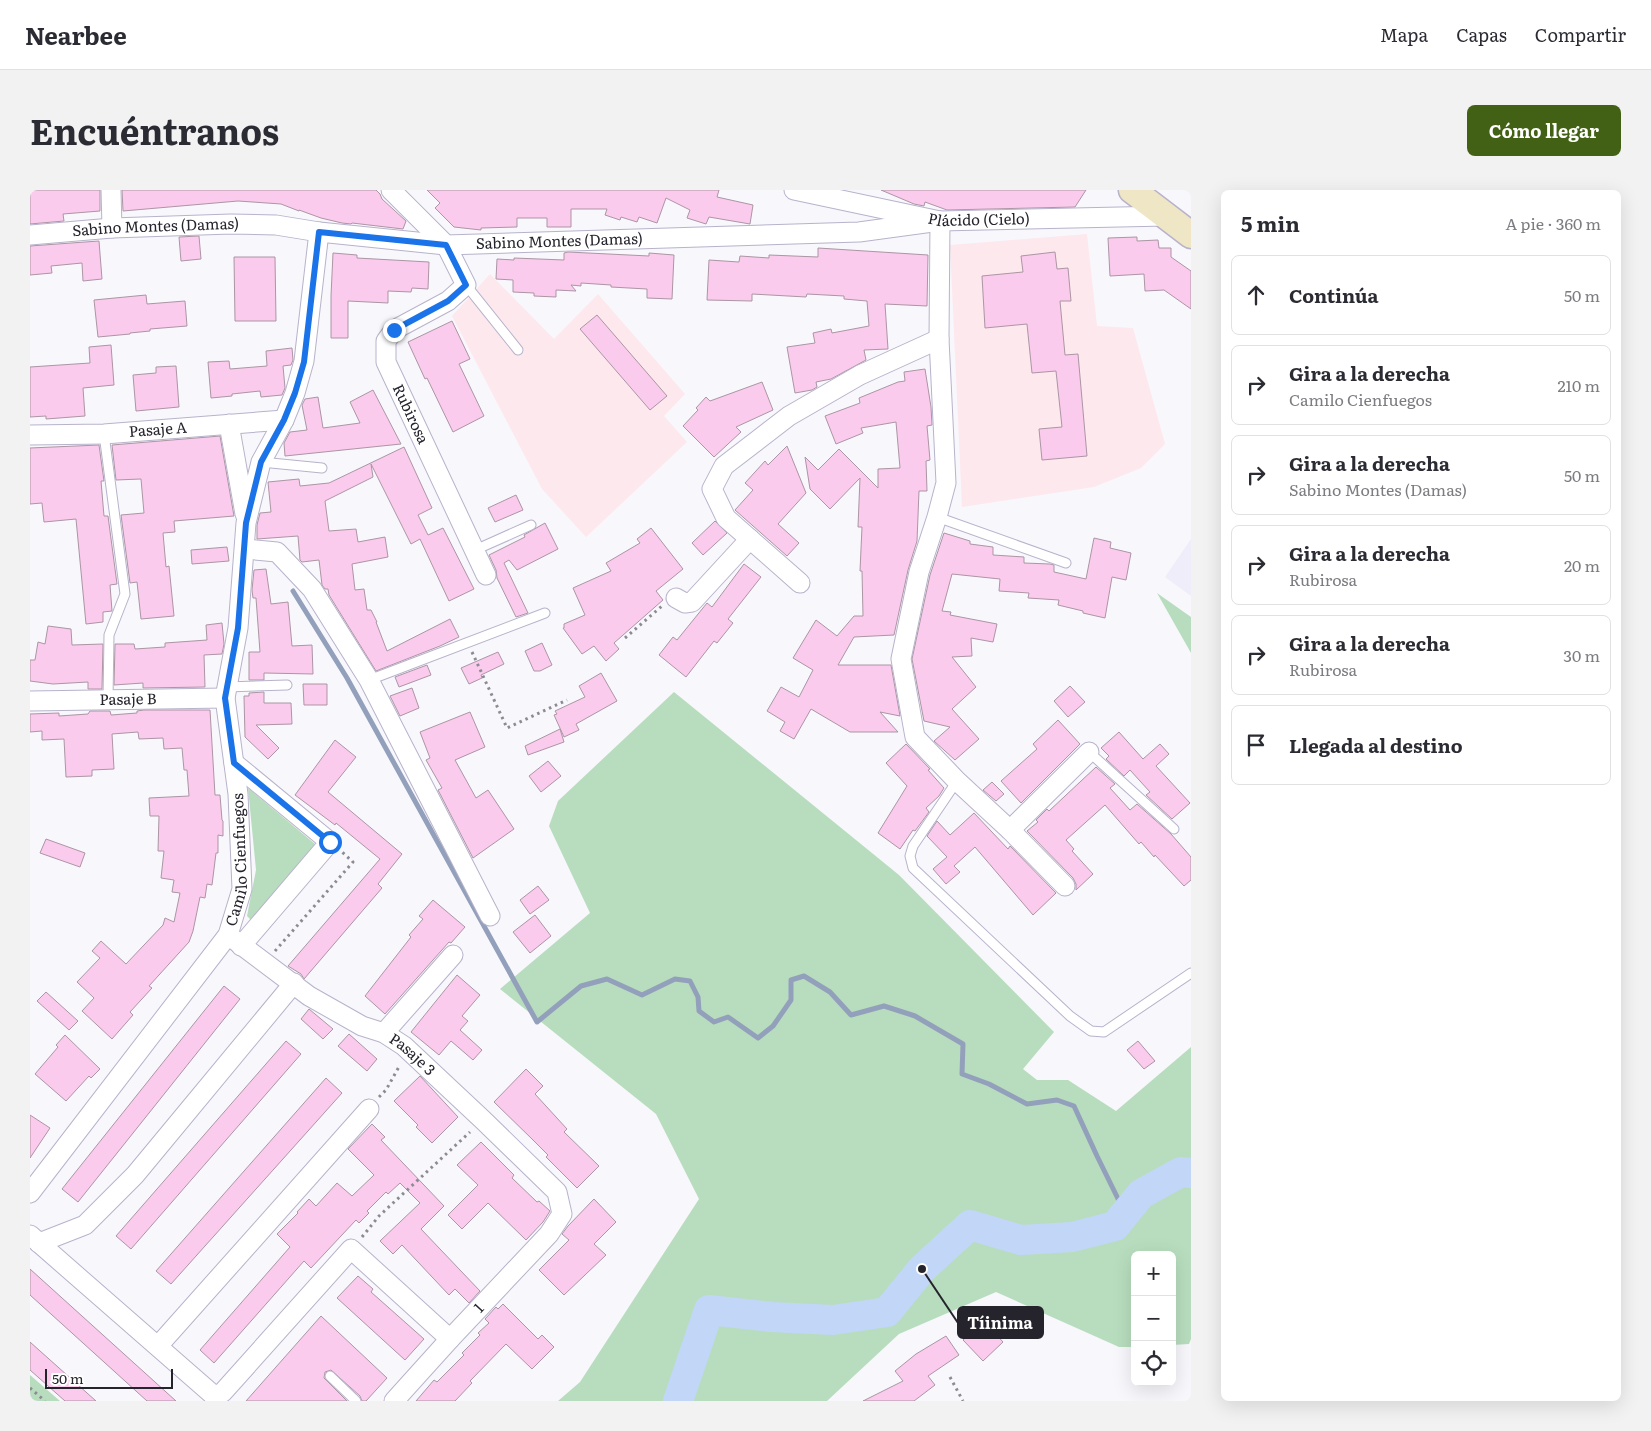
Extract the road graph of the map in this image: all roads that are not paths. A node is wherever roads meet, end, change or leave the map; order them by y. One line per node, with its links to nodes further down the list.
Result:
1 (111, 190): 7 (street)
2 (391, 190): 11 (street)
3 (794, 190): 6 (street, Plácido (Cielo))
4 (1132, 190): 5 (main road)
5 (1166, 216): 6 (street, Plácido (Cielo)); 10 (main road)
6 (940, 222): 11 (street, Sabino Montes (Damas)); 13 (street)
7 (112, 228): 8 (street, Sabino Montes (Damas)); 9 (street, Sabino Montes (Damas))
8 (319, 232): 11 (street, Sabino Montes (Damas)); 15 (street, Camilo Cienfuegos)
9 (30, 235)
10 (1191, 235)
11 (446, 245): 12 (street)
12 (466, 285): 14 (lane); 26 (street, Rubirosa)
13 (940, 339): 21 (street); 24 (street)
14 (518, 350)
15 (284, 420): 16 (street, Pasaje A); 19 (street, Camilo Cienfuegos)
16 (229, 424): 17 (street, Pasaje A); 22 (street)
17 (104, 434): 18 (street, Pasaje A); 35 (lane)
18 (30, 436)
19 (261, 462): 20 (lane); 22 (street, Camilo Cienfuegos)
20 (322, 468)
21 (937, 517): 27 (lane); 39 (street)
22 (246, 523): 25 (street, Camilo Cienfuegos)
23 (531, 525): 26 (lane)
24 (750, 539): 29 (street); 30 (street)
25 (245, 549): 32 (street); 34 (street, Camilo Cienfuegos)
26 (475, 550): 28 (street, Rubirosa)
27 (1066, 562)
28 (486, 575)
29 (800, 583)
30 (676, 598)
31 (545, 613): 32 (lane)
32 (369, 680): 43 (street)
33 (287, 685): 34 (lane)
34 (226, 693): 35 (street, Pasaje B); 38 (street, Camilo Cienfuegos)
35 (108, 699): 36 (street, Pasaje B)
36 (30, 701)
37 (1089, 752): 40 (lane); 41 (street)
38 (234, 763): 44 (street, Camilo Cienfuegos); 44 (street)
39 (957, 782): 41 (street); 46 (lane)
40 (1174, 829)
41 (1010, 830): 42 (street)
42 (1065, 886)
43 (490, 916)
44 (235, 941): 47 (street, Pasaje 3); 50 (street, Camilo Cienfuegos)
45 (452, 955): 48 (street)
46 (1191, 973)
47 (294, 983): 48 (street, Pasaje 3); 52 (street)
48 (384, 1033): 51 (street, Pasaje 3)
49 (369, 1109): 54 (street)
50 (30, 1193)
51 (562, 1214): 53 (street, 1)
52 (35, 1239): 54 (street)
53 (450, 1339): 54 (street); 57 (street, 1)
54 (158, 1346)
55 (330, 1376): 56 (lane)
56 (356, 1401)
57 (394, 1401)

